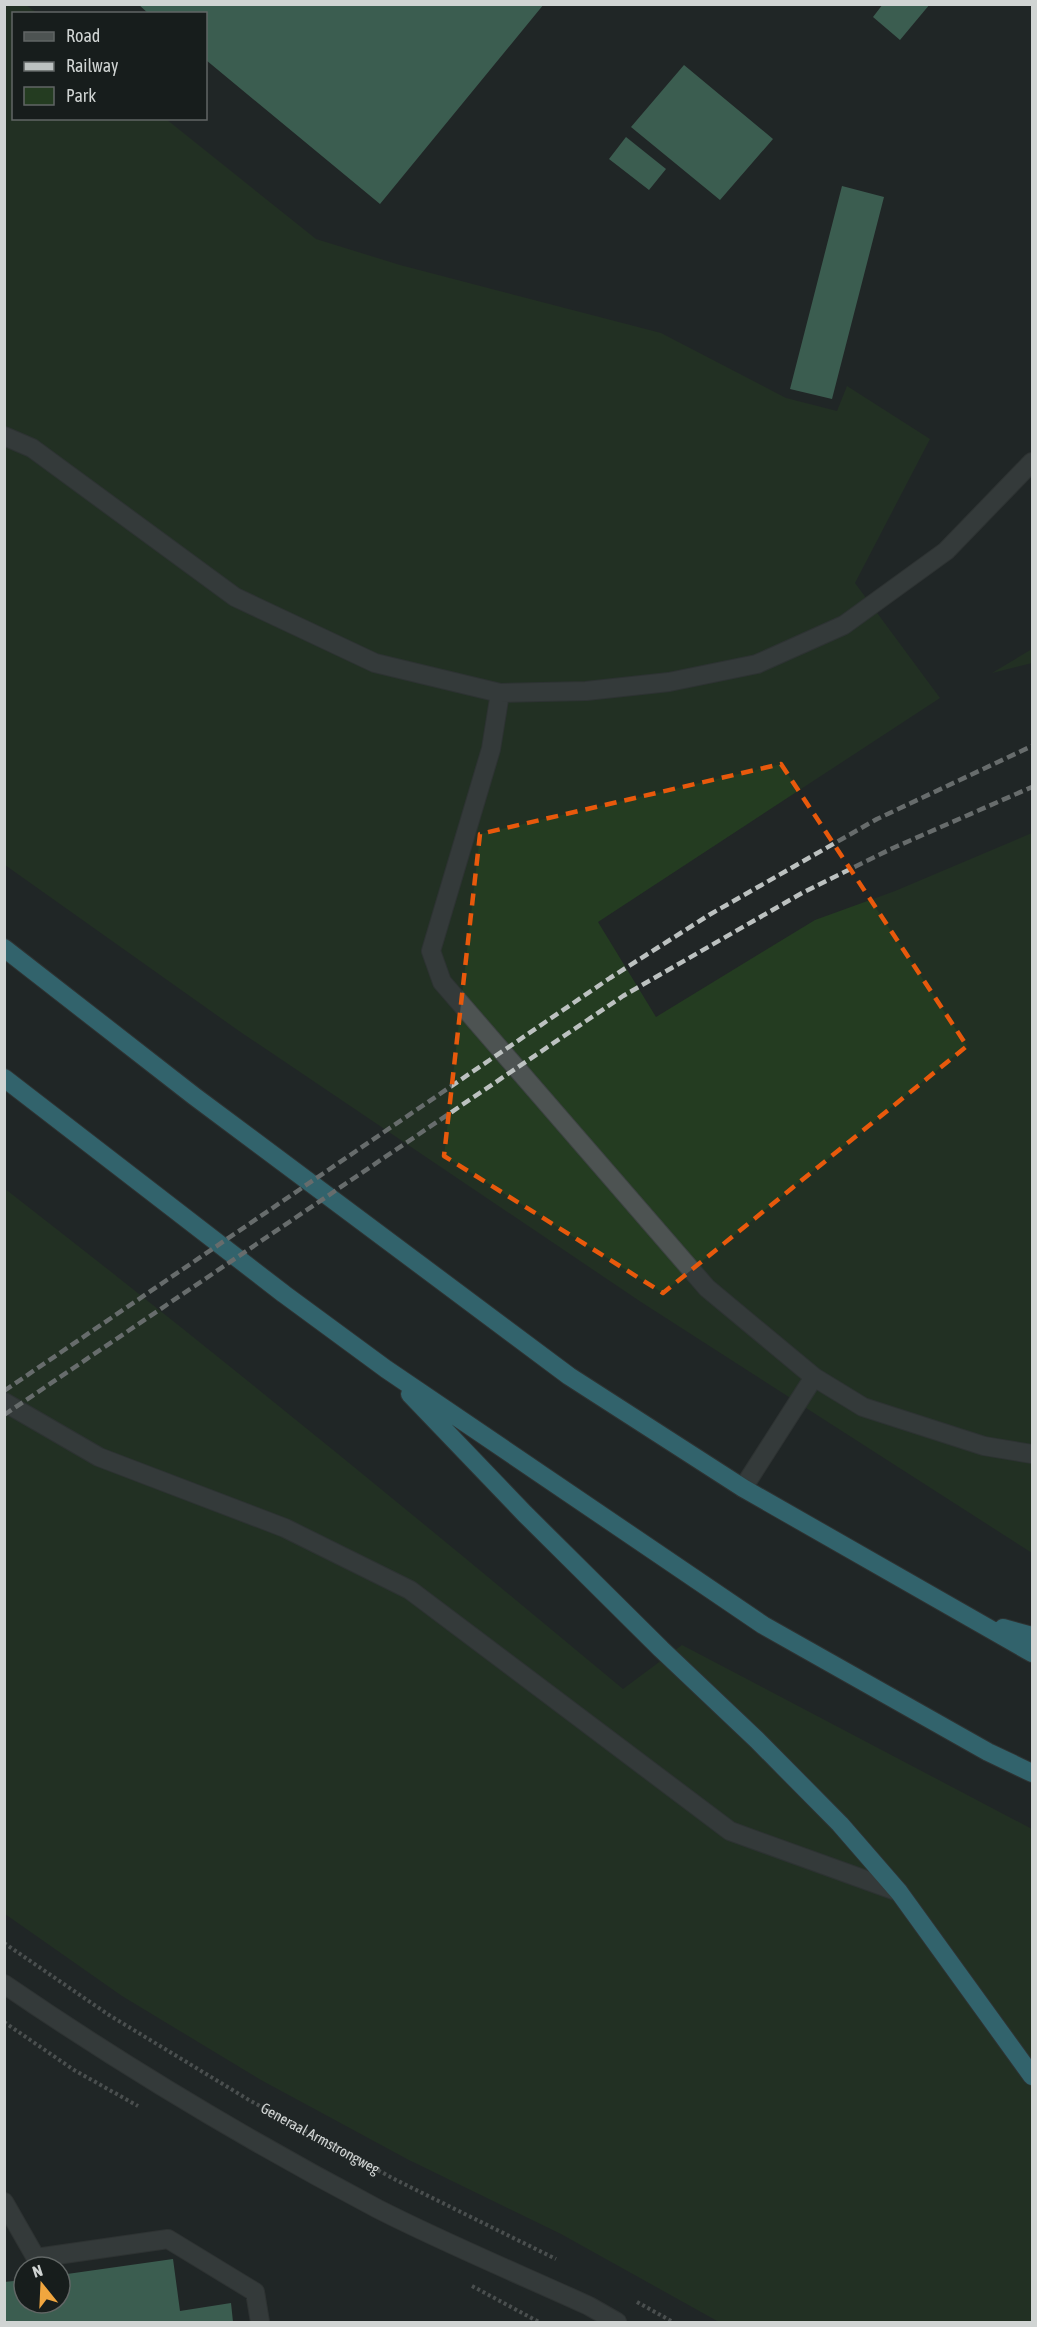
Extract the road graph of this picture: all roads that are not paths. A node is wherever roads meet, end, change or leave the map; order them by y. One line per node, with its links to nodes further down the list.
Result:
1 (4, 436): 3 (street)
2 (1032, 462): 3 (street)
3 (500, 693): 7 (street)
4 (4, 948): 10 (highway)
5 (4, 1078): 6 (highway)
6 (386, 1369): 14 (highway); 15 (highway)
7 (814, 1377): 9 (street); 10 (street)
8 (4, 1402): 15 (street)
9 (1032, 1454)
10 (743, 1488): 11 (highway)
11 (978, 1621): 12 (highway); 13 (highway)
12 (1032, 1636)
13 (1032, 1653)
14 (1032, 1773)
15 (899, 1892): 17 (highway)
16 (4, 1984): 19 (street)
17 (1032, 2076)
18 (4, 2202): 20 (street)
19 (591, 2314): 21 (street)
20 (260, 2322)
21 (617, 2322)

